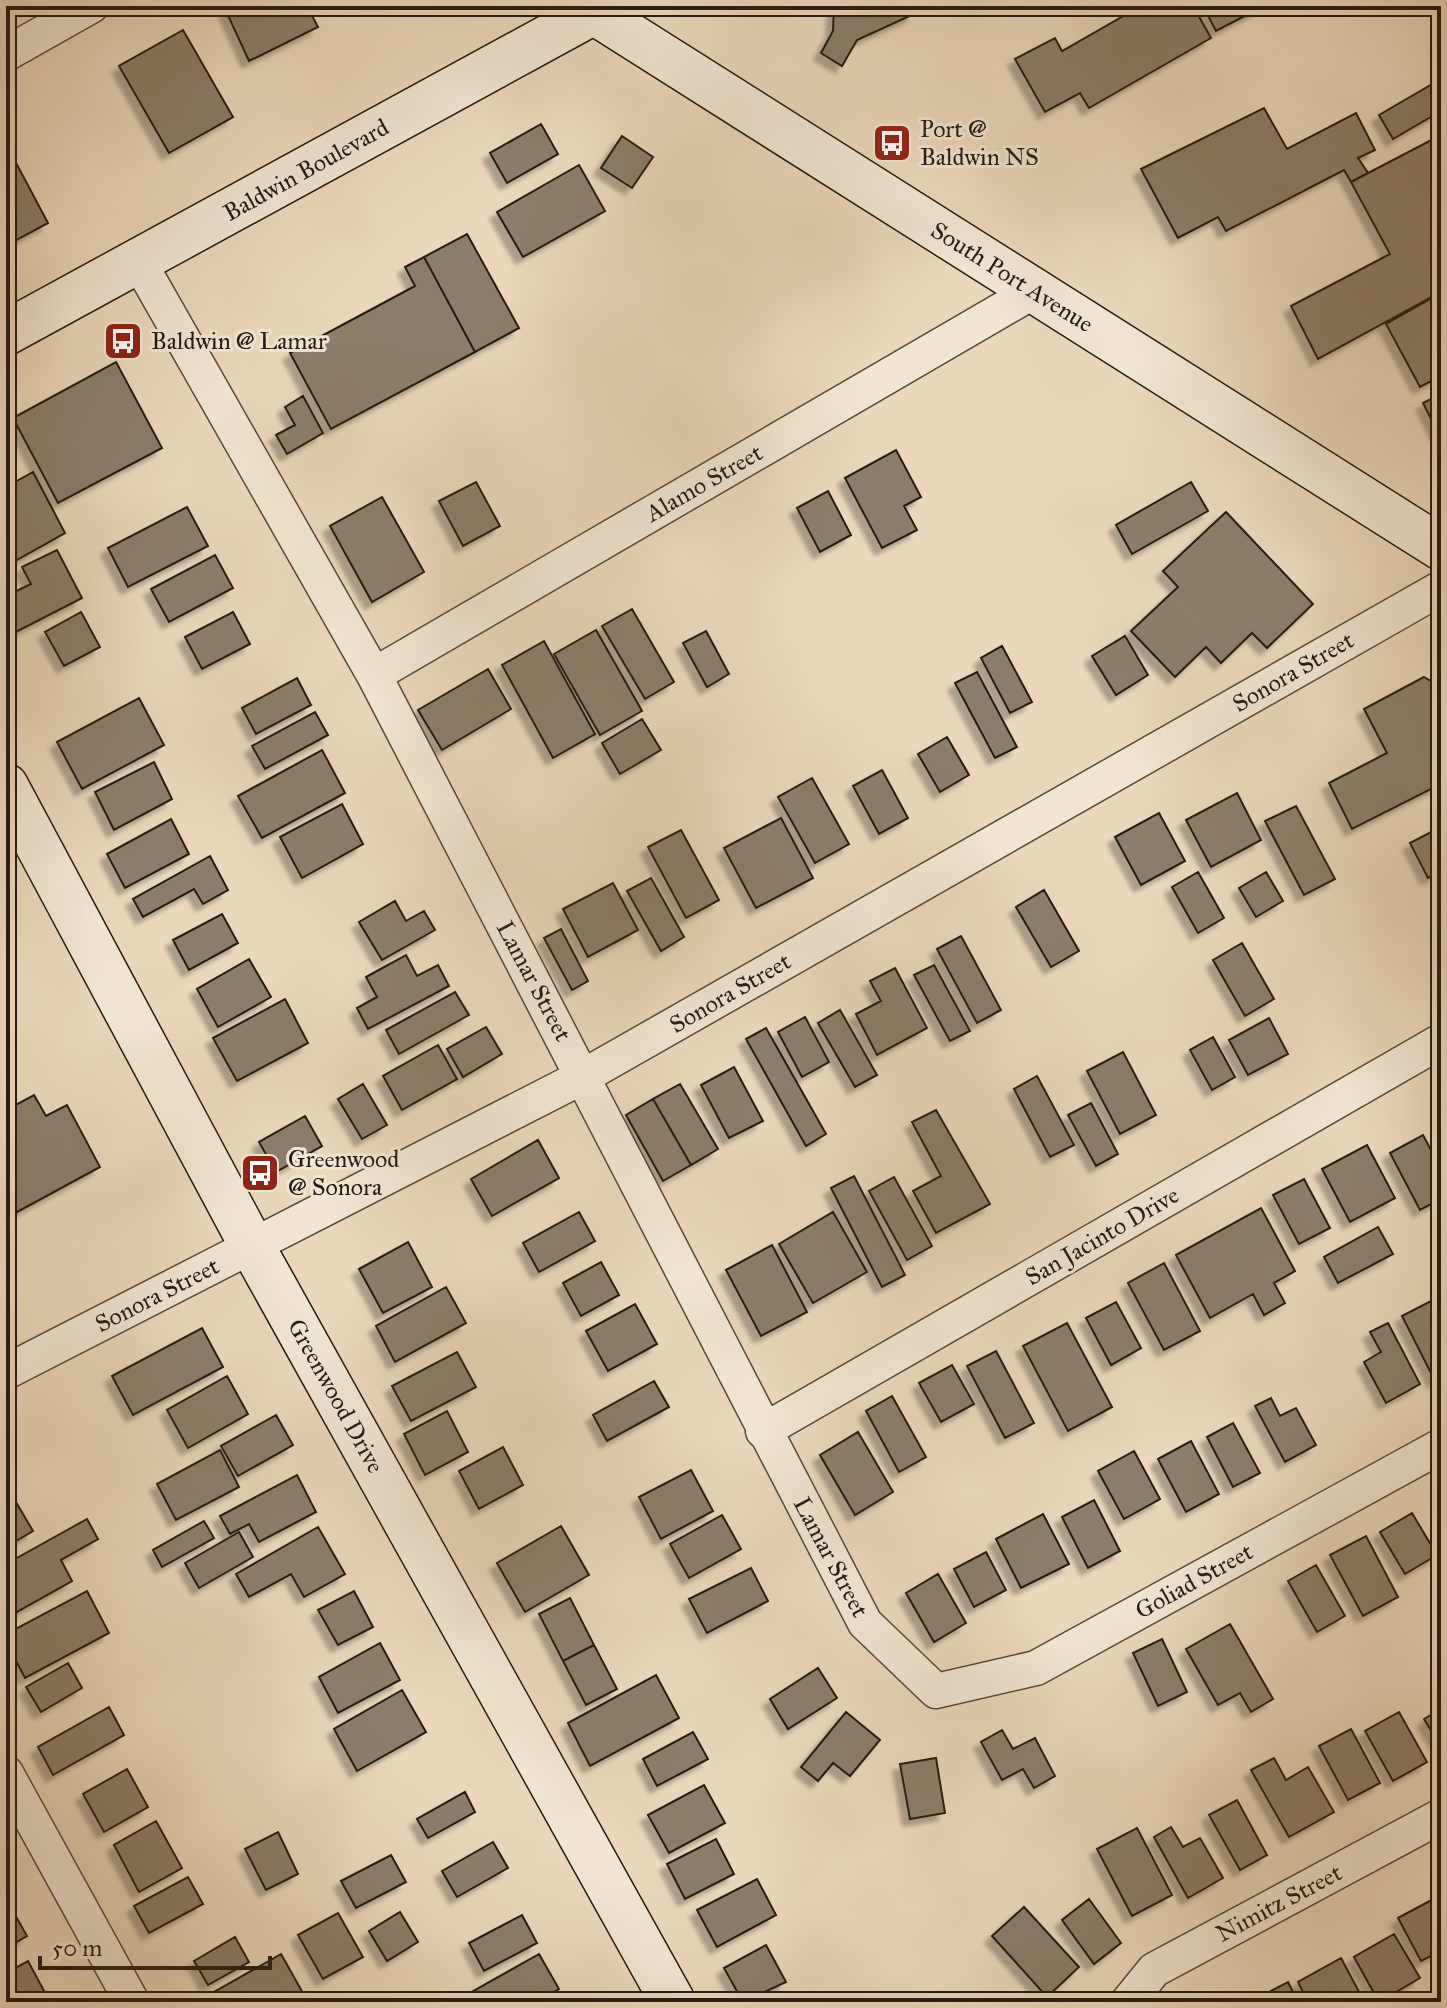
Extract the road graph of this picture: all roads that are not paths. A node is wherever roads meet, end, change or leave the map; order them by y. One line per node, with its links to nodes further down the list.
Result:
1 (91, 6): 3 (street)
2 (594, 8): 4 (main road, Baldwin Boulevard); 5 (main road, South Port Avenue)
3 (6, 54)
4 (139, 262): 6 (main road, Baldwin Boulevard); 9 (street, Lamar Street)
5 (1034, 291): 7 (main road, South Port Avenue); 9 (street, Alamo Street)
6 (6, 333)
7 (1441, 548)
8 (1441, 588): 12 (street, Sonora Street)
9 (374, 675): 12 (street, Lamar Street)
10 (6, 786): 13 (main road, Greenwood Drive)
11 (1441, 1041): 15 (street, San Jacinto Drive)
12 (584, 1076): 13 (street, Sonora Street); 15 (street, Lamar Street)
13 (252, 1246): 14 (street, Sonora Street); 21 (main road, Greenwood Drive)
14 (6, 1372)
15 (763, 1431): 17 (street, Lamar Street)
16 (1441, 1446): 17 (street, Goliad Street)
17 (936, 1691)
18 (6, 1773): 20 (street)
19 (1441, 1816): 22 (street, Nimitz Street)
20 (132, 2002)
21 (673, 2002)
22 (1128, 2002)

